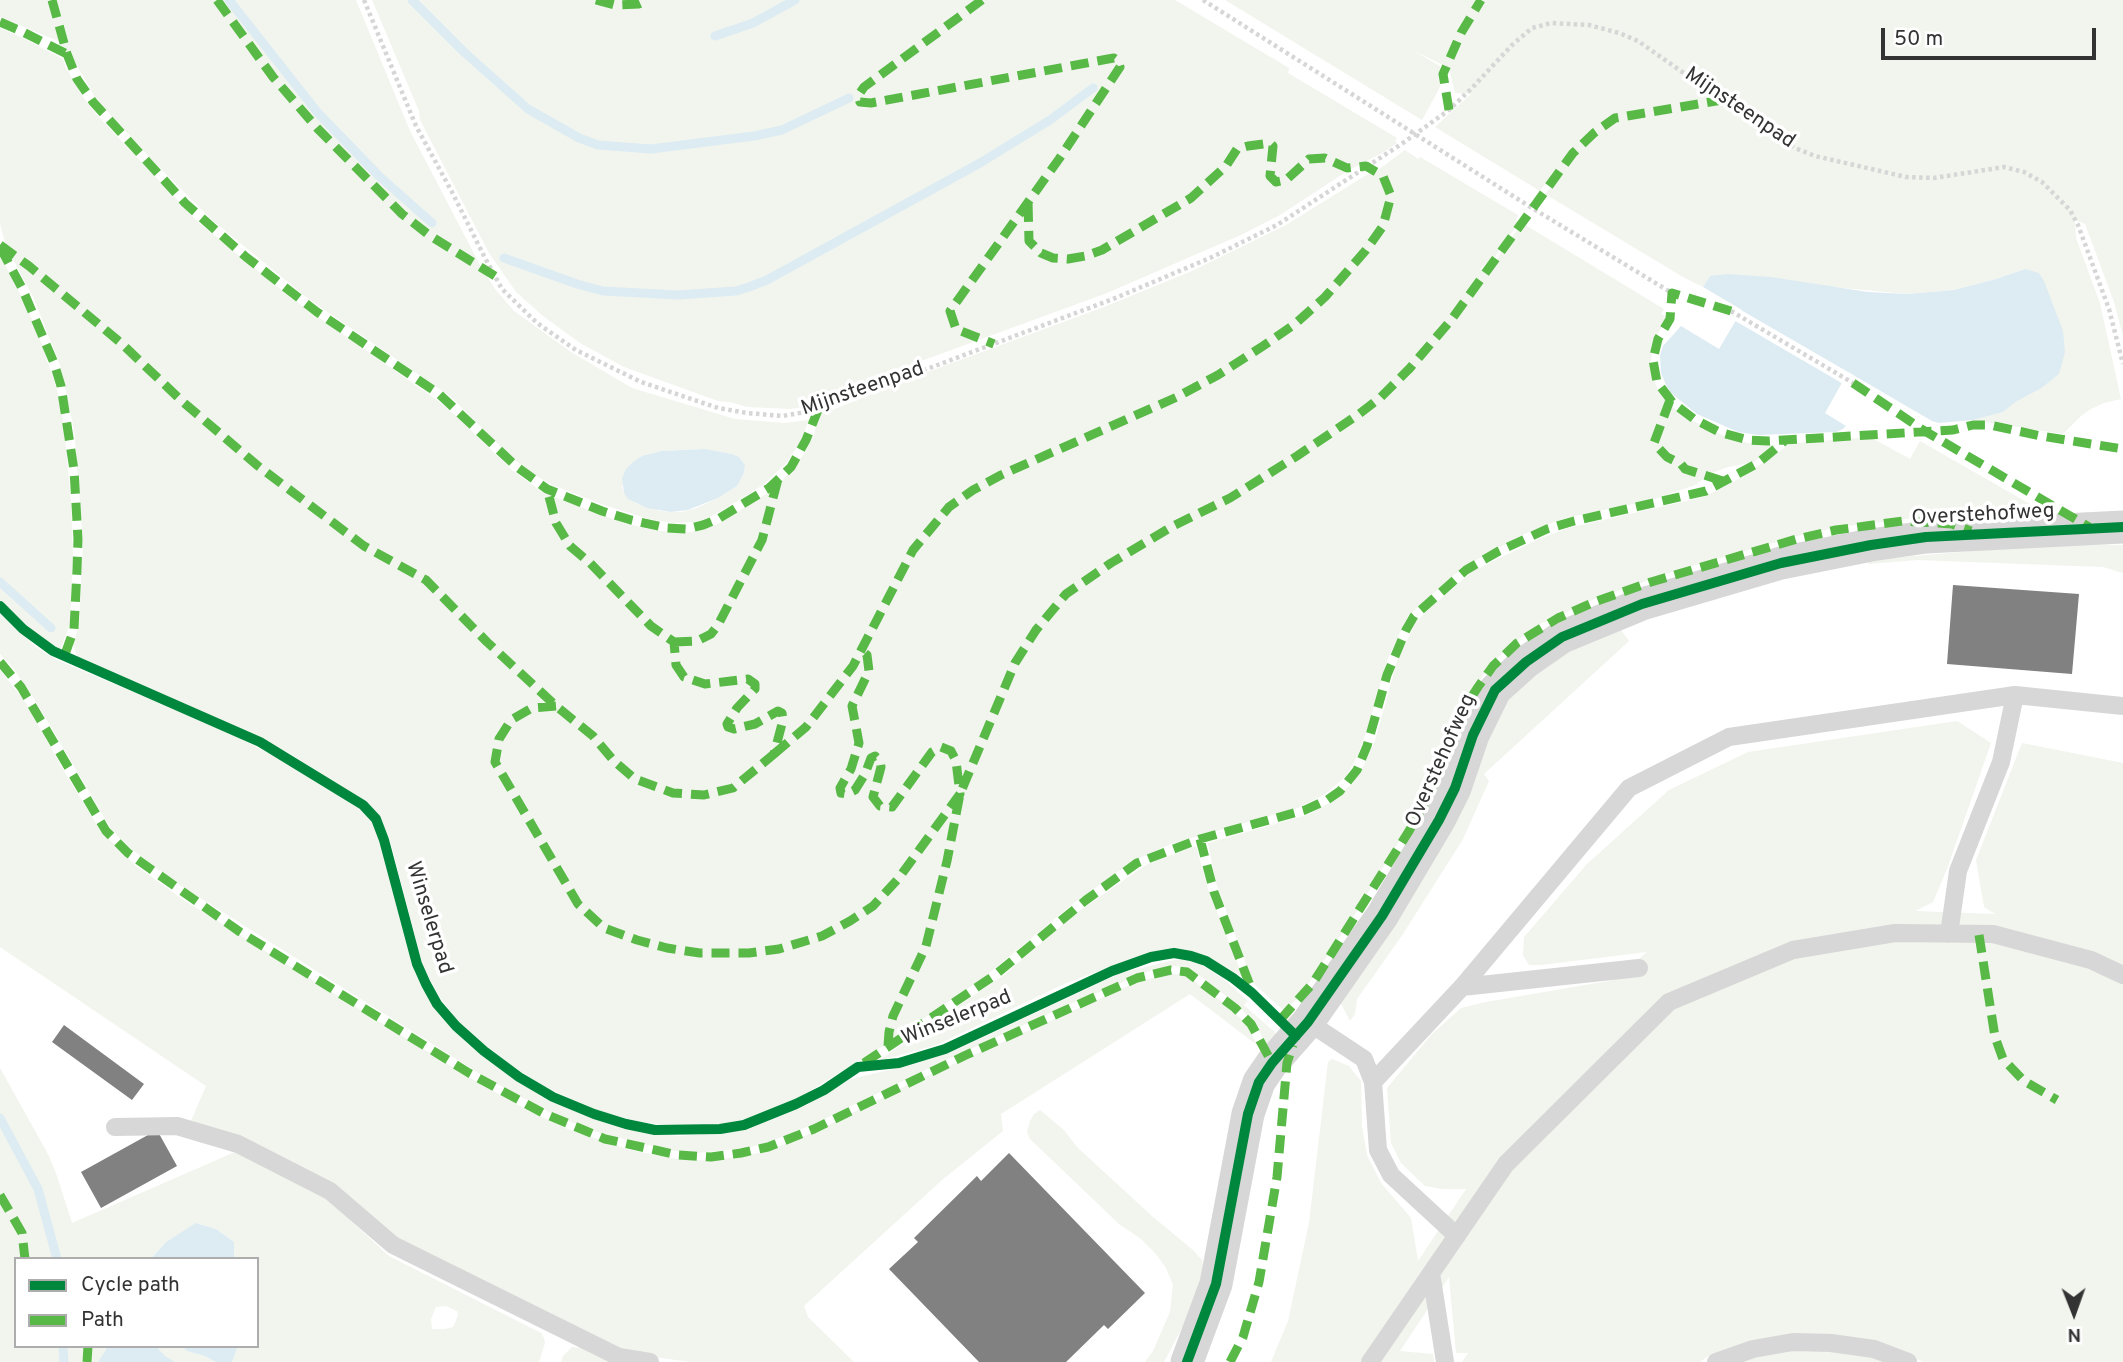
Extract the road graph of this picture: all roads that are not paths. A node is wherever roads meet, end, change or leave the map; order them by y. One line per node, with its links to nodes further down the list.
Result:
1 (2123, 527): 8 (street, Overstehofweg)
2 (2015, 695): 3 (lane); 4 (lane); 7 (lane)
3 (2123, 706)
4 (1949, 934): 6 (lane); 11 (lane)
5 (1639, 968): 7 (lane)
6 (2123, 975)
7 (1462, 987): 9 (lane)
8 (1308, 1022): 9 (lane); 14 (street, Overstehofweg)
9 (1373, 1082): 11 (lane)
10 (115, 1127): 13 (lane)
11 (1457, 1236): 12 (lane)
12 (1431, 1273): 15 (lane); 16 (lane)
13 (650, 1362)
14 (1187, 1362)
15 (1370, 1362)
16 (1445, 1362)
17 (1716, 1362): 18 (lane)
18 (1908, 1362)

